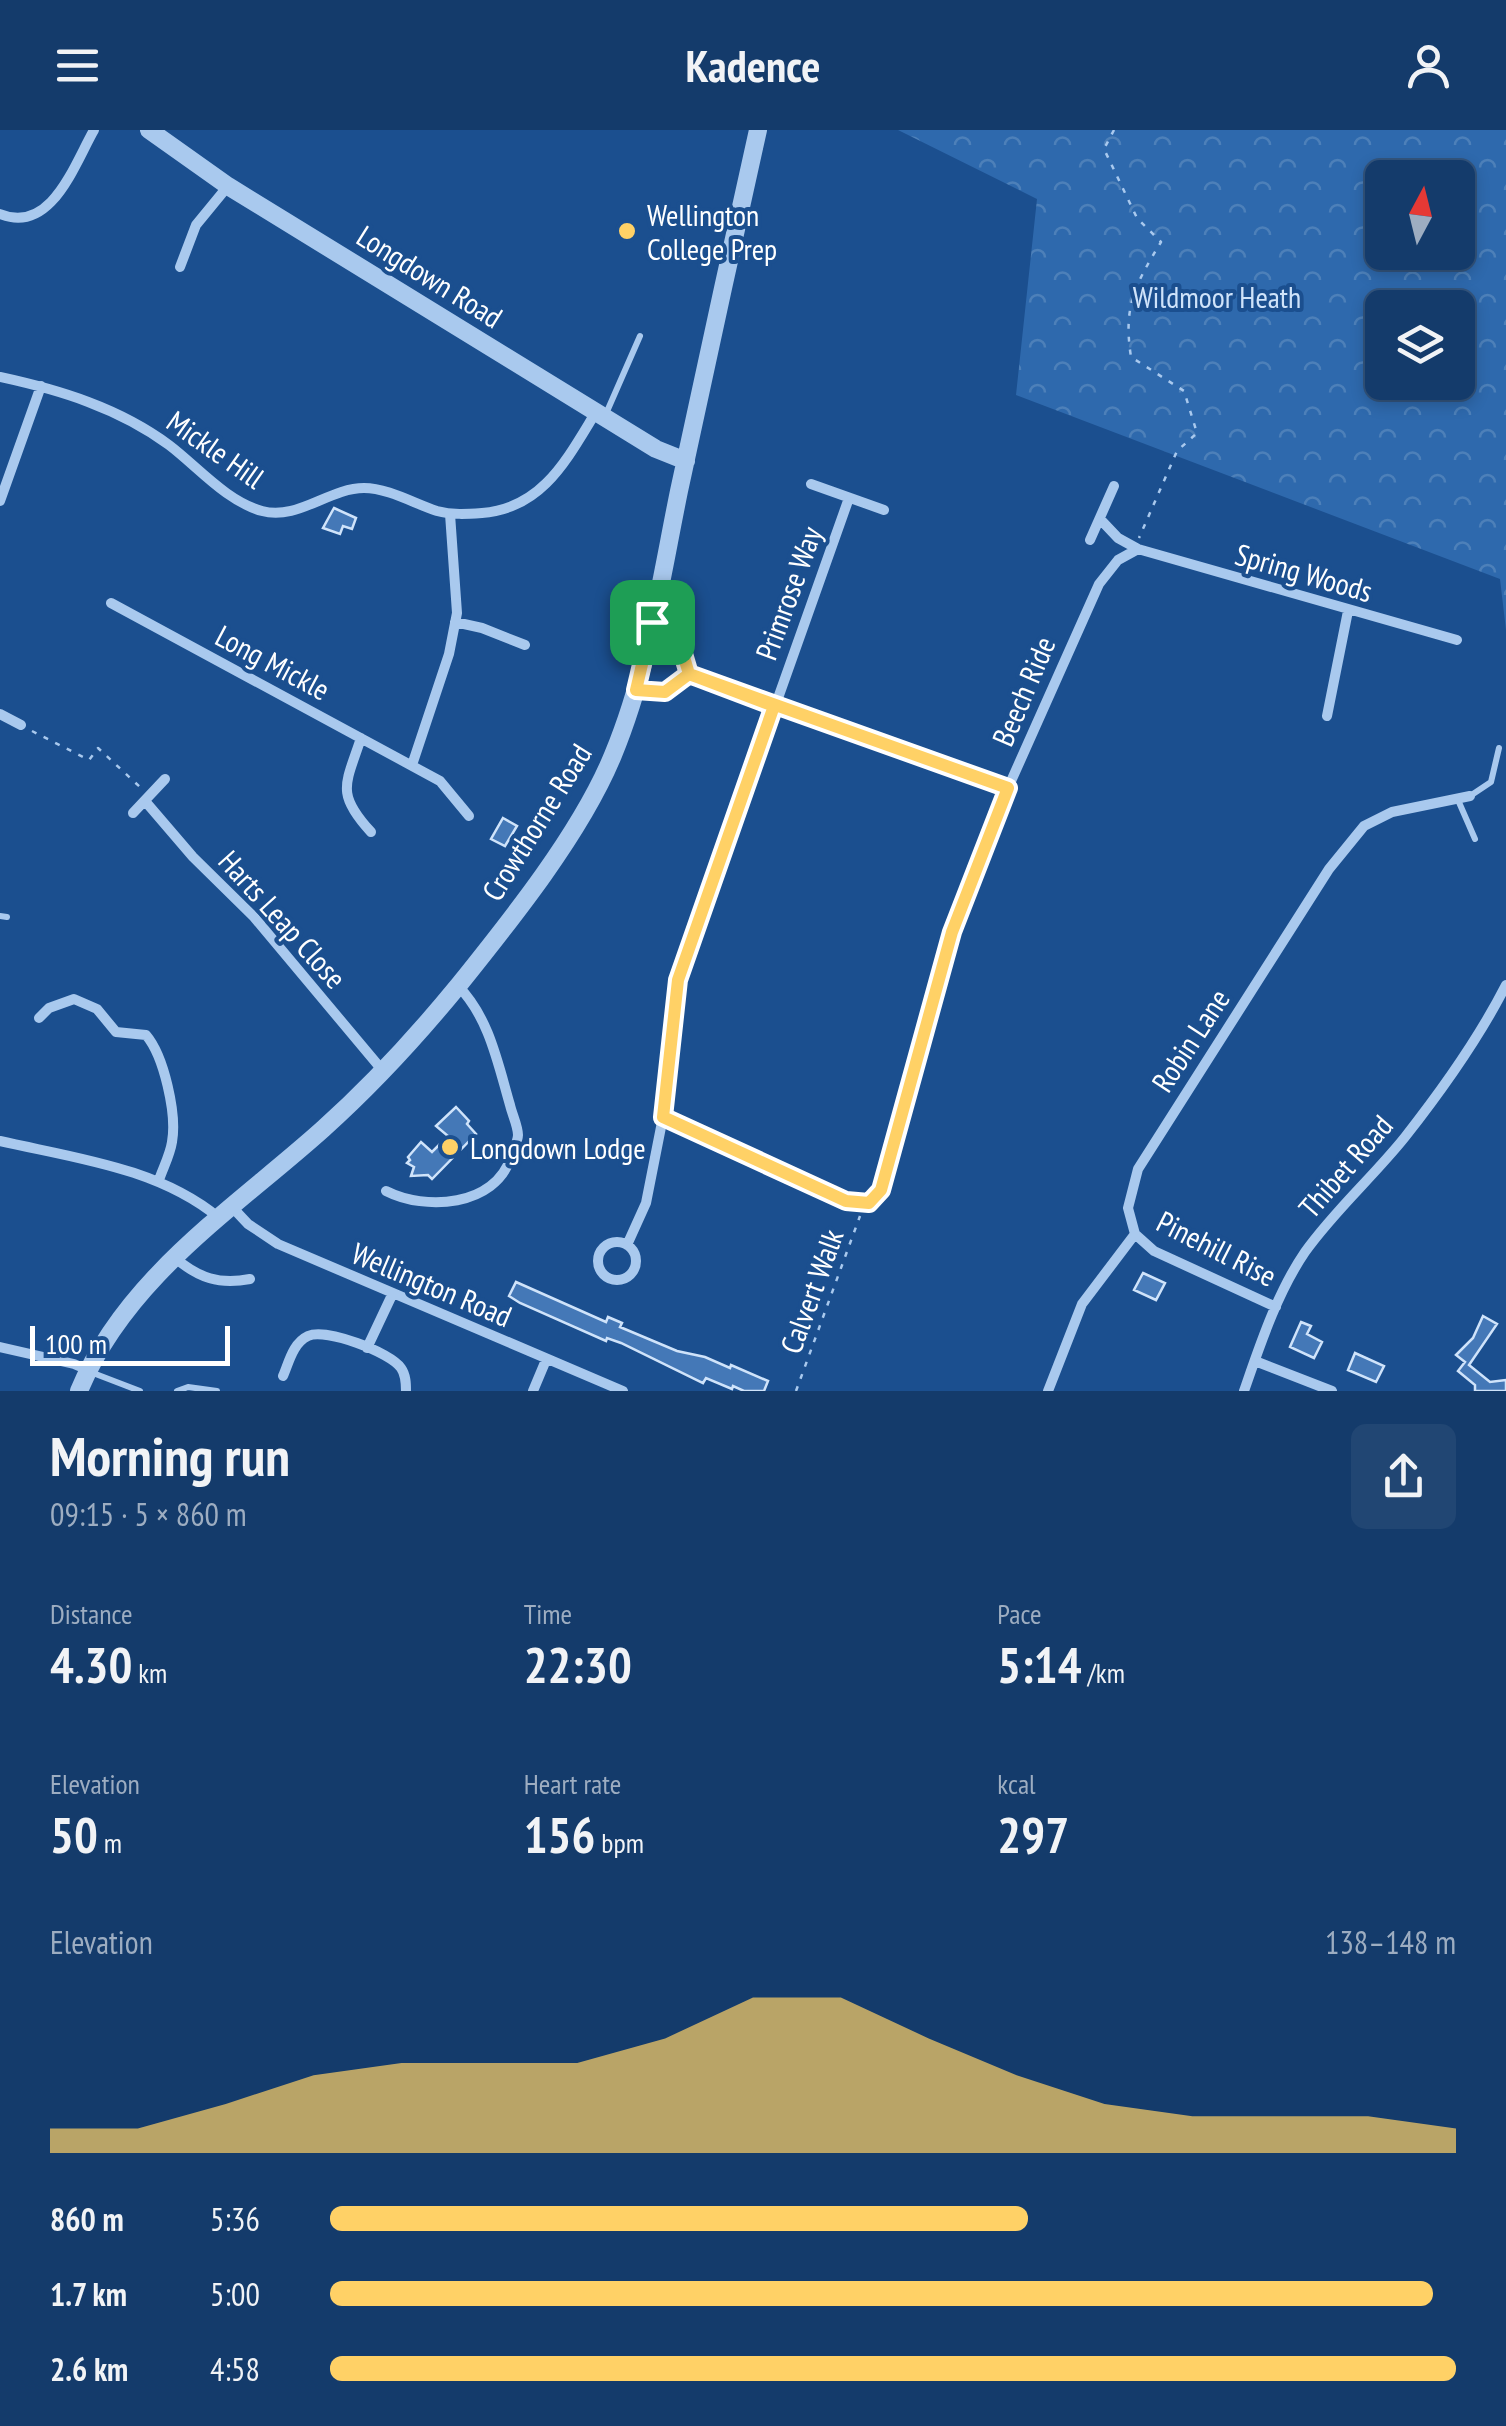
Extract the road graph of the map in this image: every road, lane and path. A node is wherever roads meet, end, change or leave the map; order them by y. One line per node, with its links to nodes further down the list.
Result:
1 (94, 130): 6 (street)
2 (149, 130): 5 (street, Longdown Road)
3 (758, 130): 12 (street, Crowthorne Road)
4 (1114, 130): 22 (path)
5 (228, 186): 7 (street); 11 (street, Longdown Road)
6 (0, 214)
7 (180, 267)
8 (640, 336): 11 (lane)
9 (0, 377): 10 (street, Mickle Hill)
10 (41, 386): 16 (street); 18 (street, Mickle Hill)
11 (600, 414): 12 (street, Longdown Road); 18 (street, Mickle Hill)
12 (686, 461): 27 (street, Crowthorne Road)
13 (811, 484): 15 (street, Primrose Way)
14 (1114, 486): 19 (street)
15 (849, 498): 17 (street, Primrose Way); 32 (street, Primrose Way)
16 (0, 501)
17 (884, 510)
18 (450, 514): 26 (street)
19 (1100, 519): 20 (street, Spring Woods); 21 (street)
20 (1118, 538): 22 (street, Spring Woods); 23 (street)
21 (1090, 540)
22 (1138, 550): 23 (street, Beech Ride); 25 (street, Spring Woods)
23 (1118, 560): 40 (street, Beech Ride)
24 (110, 603): 36 (street, Long Mickle)
25 (1348, 612): 28 (street, Spring Woods); 34 (street)
26 (454, 622): 29 (street); 38 (street)
27 (652, 622): 30 (street); 31 (street, Crowthorne Road)
28 (1456, 640)
29 (525, 645)
30 (689, 674): 31 (street); 32 (street)
31 (636, 690): 48 (street, Crowthorne Road)
32 (774, 706): 40 (street); 53 (street, Primrose Way)
33 (0, 714): 35 (street)
34 (1328, 716)
35 (22, 725): 41 (path)
36 (361, 738): 38 (street, Long Mickle); 45 (street)
37 (1499, 748): 42 (lane)
38 (412, 766): 44 (street, Long Mickle)
39 (166, 779): 41 (street)
40 (1008, 788): 57 (street, Beech Ride)
41 (147, 798): 43 (street); 52 (street, Harts Leap Close)
42 (1464, 798): 46 (lane); 59 (street, Robin Lane)
43 (134, 814)
44 (470, 816)
45 (371, 832)
46 (1475, 839)
47 (1506, 985): 64 (street, Thibet Road)
48 (458, 986): 52 (street, Crowthorne Road); 56 (street)
49 (40, 1018): 51 (street)
50 (152, 1024): 51 (street)
51 (146, 1035): 55 (street)
52 (383, 1071): 58 (street, Crowthorne Road)
53 (663, 1117): 57 (street); 60 (street, Primrose Way)
54 (0, 1141): 55 (street, Wellington Road)
55 (159, 1180): 58 (street, Wellington Road)
56 (386, 1191)
57 (863, 1204): 78 (path, Calvert Walk)
58 (225, 1212): 61 (street, Crowthorne Road); 63 (street, Wellington Road)
59 (1135, 1234): 64 (street, Pinehill Rise); 79 (street)
60 (627, 1245)
61 (175, 1258): 62 (street); 69 (street, Crowthorne Road)
62 (250, 1279)
63 (392, 1294): 66 (street); 67 (street, Wellington Road)
64 (1276, 1307): 68 (street, Thibet Road)
65 (0, 1346): 69 (street)
66 (367, 1348): 70 (street); 75 (street)
67 (546, 1360): 76 (street); 77 (street, Wellington Road)
68 (1255, 1362): 80 (street, Thibet Road); 81 (street)
69 (88, 1370): 71 (street, Crowthorne Road); 72 (lane)
70 (283, 1376)
71 (80, 1391)
72 (140, 1391)
73 (178, 1391): 74 (lane)
74 (217, 1391)
75 (406, 1391)
76 (533, 1391)
77 (623, 1391)
78 (796, 1391)
79 (1048, 1391)
80 (1244, 1391)
81 (1332, 1391)

